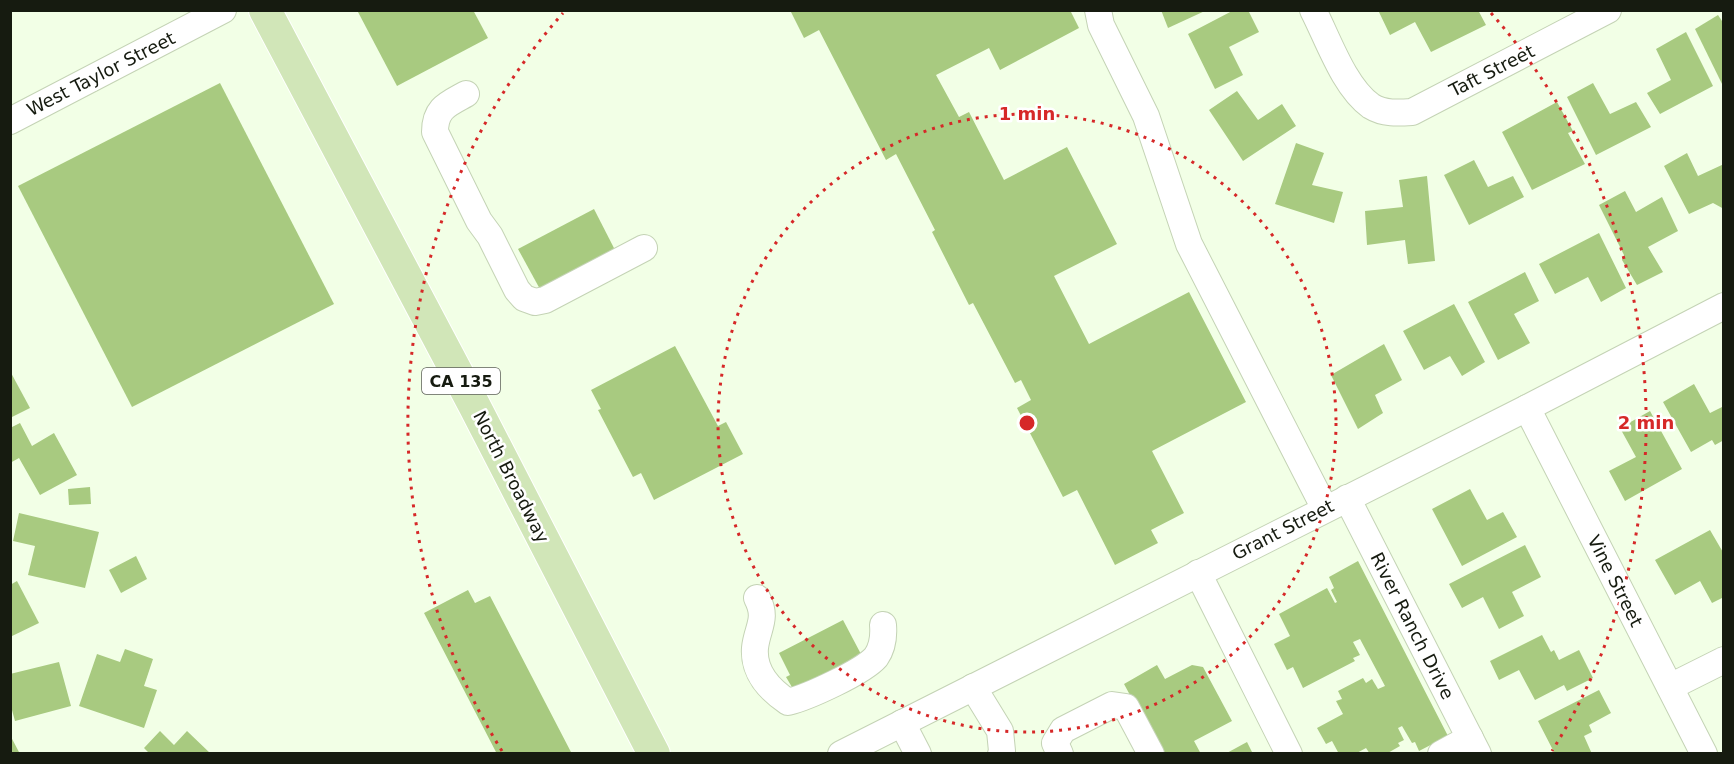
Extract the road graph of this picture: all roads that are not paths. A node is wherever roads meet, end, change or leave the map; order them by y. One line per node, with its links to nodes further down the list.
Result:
1 (223, 10): 7 (street, West Taylor Street)
2 (265, 10): 21 (main road, North Broadway / CA 135)
3 (1098, 10): 11 (street, River Ranch Drive)
4 (1313, 10): 5 (street, Taft Street)
5 (1608, 10)
6 (466, 94): 8 (street)
7 (10, 121)
8 (644, 248)
9 (1724, 306): 10 (street, Grant Street)
10 (1527, 408): 11 (street, Grant Street); 17 (street, Vine Street)
11 (1336, 504): 12 (street, Grant Street); 19 (street, River Ranch Drive)
12 (1198, 573): 16 (street, Grant Street); 26 (street)
13 (757, 598): 14 (street)
14 (884, 625)
15 (1724, 660): 17 (street)
16 (973, 687): 18 (street, Grant Street); 23 (street)
17 (1670, 687): 28 (street, Vine Street)
18 (902, 723): 20 (street, Grant Street); 22 (street)
19 (1474, 746): 27 (street)
20 (848, 752)
21 (654, 753)
22 (918, 753)
23 (1001, 753)
24 (1060, 753): 25 (street)
25 (1151, 753)
26 (1289, 753)
27 (1441, 753)
28 (1704, 753)

